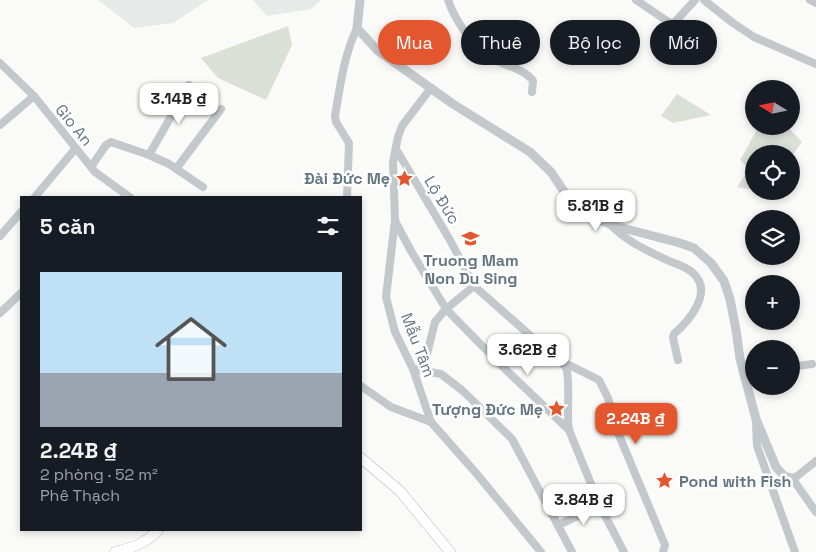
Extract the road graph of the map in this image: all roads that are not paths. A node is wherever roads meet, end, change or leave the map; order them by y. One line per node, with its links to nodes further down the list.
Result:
1 (360, 0): 8 (street)
2 (448, 0): 13 (street)
3 (636, 0): 4 (street)
4 (694, 0)
5 (704, 0): 10 (street)
6 (810, 0): 7 (street)
7 (816, 3)
8 (357, 28): 12 (street); 25 (street)
9 (0, 63): 14 (street, Gio An)
10 (816, 64)
11 (189, 85): 19 (street)
12 (431, 88): 18 (street, Mẫu Tâm); 28 (street)
13 (532, 92)
14 (34, 96): 16 (street); 17 (street, Gio An)
15 (221, 109): 21 (street)
16 (0, 126)
17 (75, 149): 20 (street, Gio An); 23 (street)
18 (396, 149): 27 (street, Mẫu Tâm); 30 (street, Lộ Đức)
19 (149, 155): 20 (street); 21 (street)
20 (91, 167): 24 (street, Gio An)
21 (176, 169): 22 (street)
22 (203, 187)
23 (36, 196)
24 (126, 196)
25 (347, 196)
26 (20, 213): 29 (street)
27 (395, 220): 32 (street); 38 (street, Mẫu Tâm)
28 (609, 224): 35 (street); 40 (street)
29 (0, 236)
30 (474, 286): 32 (street); 34 (street, Lộ Đức)
31 (20, 294): 33 (street)
32 (446, 308): 39 (street); 44 (street)
33 (0, 313)
34 (558, 360): 44 (street, Lộ Đức); 58 (street)
35 (678, 360)
36 (812, 364): 37 (street)
37 (800, 366)
38 (413, 369): 39 (street); 43 (street, Mẫu Tâm)
39 (423, 370): 51 (street)
40 (743, 373): 42 (street)
41 (362, 387): 43 (street)
42 (756, 418): 47 (street); 59 (street)
43 (431, 422): 55 (street, Mẫu Tâm)
44 (568, 430): 49 (street)
45 (362, 459): 54 (main road)
46 (816, 462): 47 (street)
47 (792, 478): 48 (street)
48 (812, 500): 50 (street)
49 (600, 506): 51 (street); 57 (street)
50 (816, 512)
51 (558, 525): 56 (street)
52 (157, 531): 53 (main road)
53 (115, 552)
54 (450, 552)
55 (541, 552)
56 (572, 552)
57 (624, 552)
58 (663, 552)
59 (794, 552)

